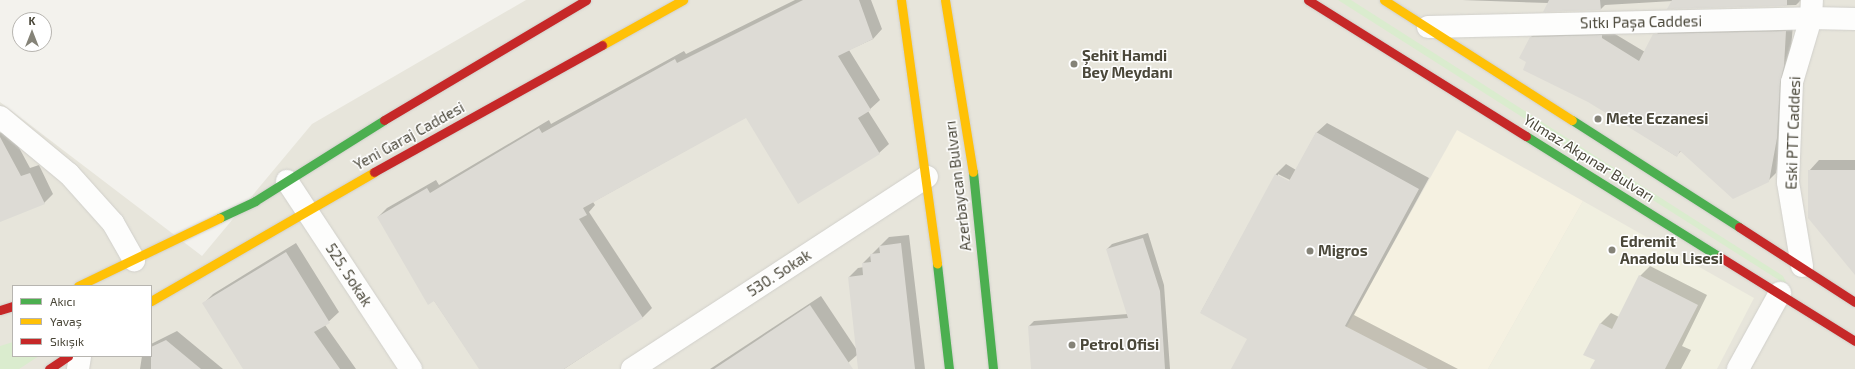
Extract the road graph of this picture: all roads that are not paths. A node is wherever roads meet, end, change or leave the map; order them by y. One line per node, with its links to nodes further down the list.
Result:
1 (586, 0): 12 (main road, Yeni Garaj Caddesi)
2 (683, 0): 13 (main road, Yeni Garaj Caddesi)
3 (901, 0): 11 (main road, Azerbaycan Bulvarı)
4 (945, 0): 30 (main road, Azerbaycan Bulvarı)
5 (1308, 0): 17 (main road, Yılmaz Akpınar Bulvarı)
6 (1384, 0): 9 (main road, Yılmaz Akpınar Bulvarı)
7 (1811, 9): 8 (street, Sıtkı Paşa Caddesi); 9 (street, Sıtkı Paşa Caddesi); 15 (street, Eski PTT Caddesi)
8 (1855, 19)
9 (1428, 27): 15 (main road, Yılmaz Akpınar Bulvarı)
10 (0, 116): 14 (street)
11 (926, 176): 28 (street, 530. Sokak); 29 (main road, Azerbaycan Bulvarı)
12 (287, 181): 13 (street, 525. Sokak); 14 (main road, Yeni Garaj Caddesi)
13 (306, 210): 18 (main road, Yeni Garaj Caddesi); 27 (street, 525. Sokak)
14 (134, 260): 16 (main road, Yeni Garaj Caddesi)
15 (1802, 266): 19 (main road, Yılmaz Akpınar Bulvarı)
16 (80, 285)
17 (1780, 293): 22 (main road, Yılmaz Akpınar Bulvarı); 31 (street)
18 (152, 300)
19 (1855, 302)
20 (12, 306): 21 (main road)
21 (0, 310)
22 (1855, 341)
23 (67, 357): 25 (main road)
24 (80, 357): 26 (street)
25 (49, 369)
26 (78, 369)
27 (411, 369)
28 (632, 369)
29 (949, 369)
30 (993, 369)
31 (1738, 369)

